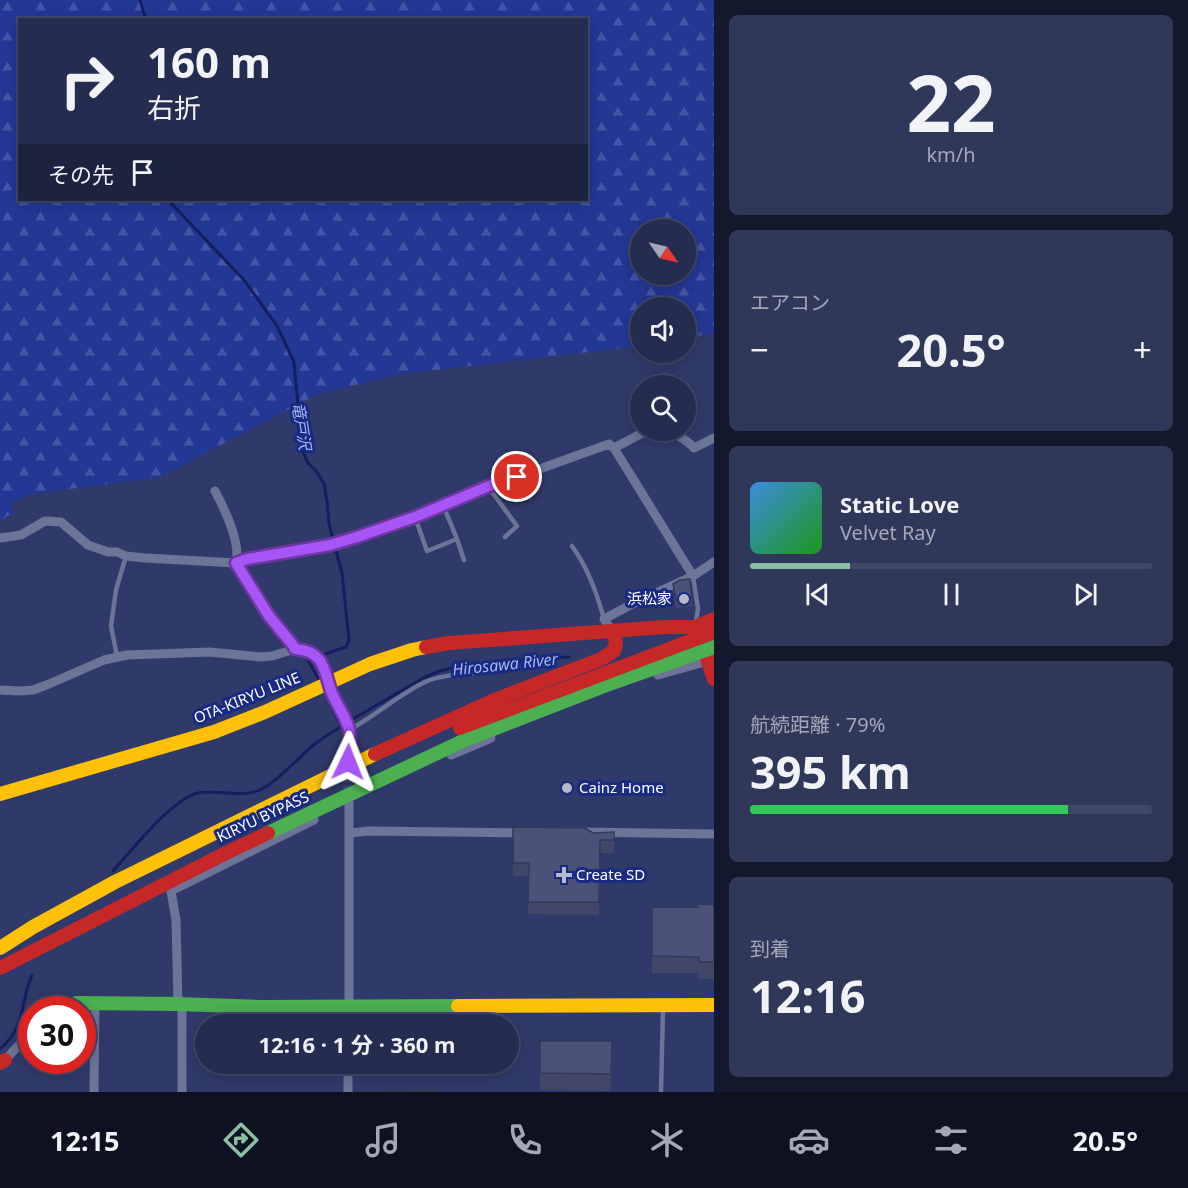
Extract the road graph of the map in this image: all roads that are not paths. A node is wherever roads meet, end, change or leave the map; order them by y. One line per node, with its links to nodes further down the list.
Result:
1 (714, 438): 3 (street)
2 (630, 440): 4 (street)
3 (688, 441)
4 (614, 448): 5 (street); 17 (street)
5 (489, 486): 7 (street); 9 (lane)
6 (215, 490): 16 (street)
7 (443, 506): 8 (street); 11 (lane)
8 (415, 517): 11 (lane); 16 (street)
9 (505, 537)
10 (0, 538): 13 (street)
11 (457, 539): 14 (lane)
12 (572, 546): 18 (lane)
13 (126, 556): 16 (street); 25 (lane)
14 (464, 560)
15 (714, 562): 17 (street)
16 (236, 563): 24 (street)
17 (693, 576): 18 (street); 20 (lane)
18 (604, 619): 21 (street)
19 (714, 619): 20 (main road)
20 (695, 627): 21 (main road, OTA-KIRYU LINE); 26 (main road)
21 (614, 631): 30 (main road, OTA-KIRYU LINE); 34 (main road)
22 (714, 632): 33 (main road, KIRYU BYPASS, bridge)
23 (714, 647): 33 (main road, KIRYU BYPASS, bridge)
24 (295, 649): 25 (street); 30 (street)
25 (117, 656): 31 (street)
26 (711, 659): 28 (main road); 36 (street)
27 (486, 672): 32 (lane)
28 (714, 679)
29 (0, 680): 31 (street)
30 (329, 682): 32 (street); 35 (main road, OTA-KIRYU LINE)
31 (1, 690)
32 (347, 726): 34 (street)
33 (462, 734): 42 (main road, KIRYU BYPASS); 43 (main road, KIRYU BYPASS)
34 (348, 770): 42 (main road)
35 (0, 794)
36 (349, 803): 37 (street); 41 (street)
37 (350, 833): 38 (street); 49 (street)
38 (538, 833)
39 (574, 833): 40 (street)
40 (714, 834)
41 (171, 891): 43 (main road); 46 (street)
42 (0, 950)
43 (27, 955): 44 (main road, KIRYU BYPASS)
44 (0, 968)
45 (96, 1004): 46 (main road)
46 (180, 1004): 49 (main road); 56 (street)
47 (663, 1005): 48 (main road); 49 (main road); 58 (lane)
48 (714, 1005)
49 (349, 1007): 50 (street)
50 (349, 1014)
51 (18, 1045): 52 (street)
52 (2, 1061)
53 (94, 1074): 55 (street)
54 (348, 1074): 57 (street)
55 (94, 1092)
56 (182, 1092)
57 (348, 1092)
58 (661, 1092)

